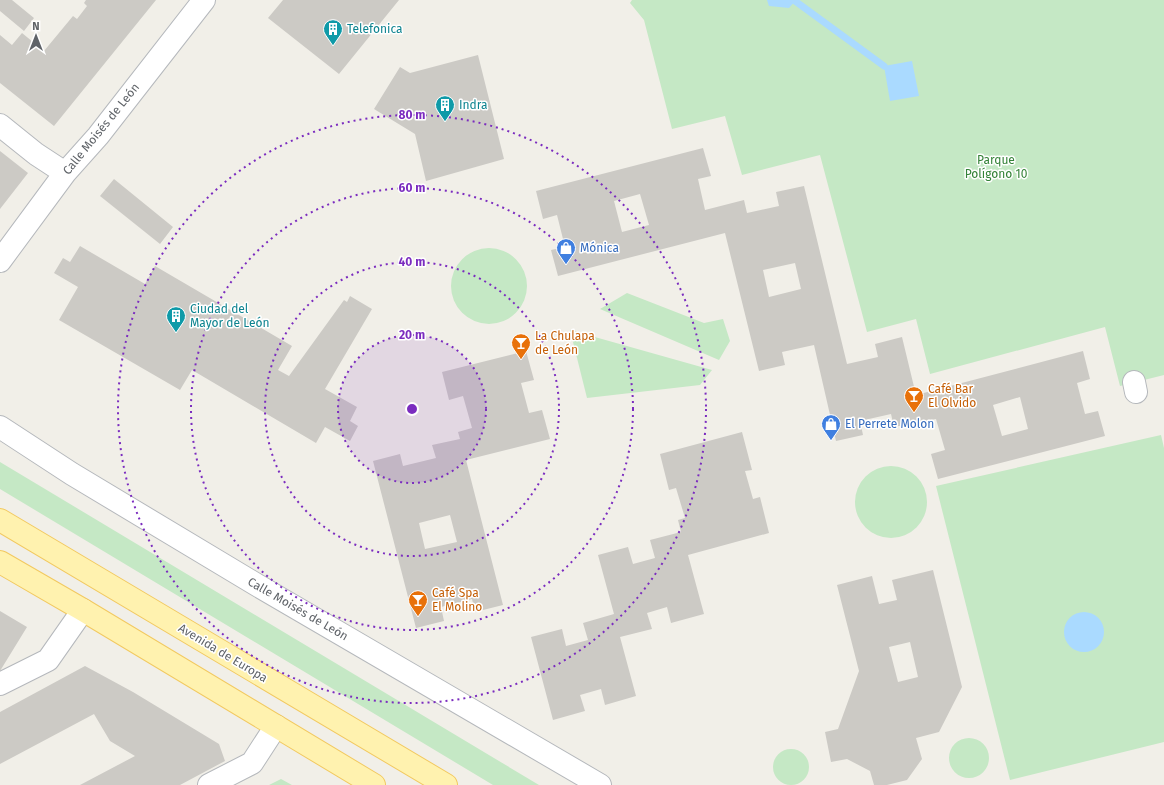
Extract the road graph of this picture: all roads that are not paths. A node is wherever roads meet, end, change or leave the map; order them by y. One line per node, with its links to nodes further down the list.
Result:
1 (204, 0): 3 (street, Calle Moisés de León)
2 (0, 125): 3 (street)
3 (65, 173): 4 (street, Calle Moisés de León)
4 (0, 261)
5 (0, 427): 14 (street, Calle Moisés de León)
6 (0, 520): 13 (main road, Avenida de Europa)
7 (0, 562): 8 (main road)
8 (82, 610): 9 (street); 10 (main road)
9 (0, 684)
10 (276, 726): 11 (street); 12 (main road)
11 (209, 785)
12 (374, 785)
13 (446, 785)
14 (600, 785)

